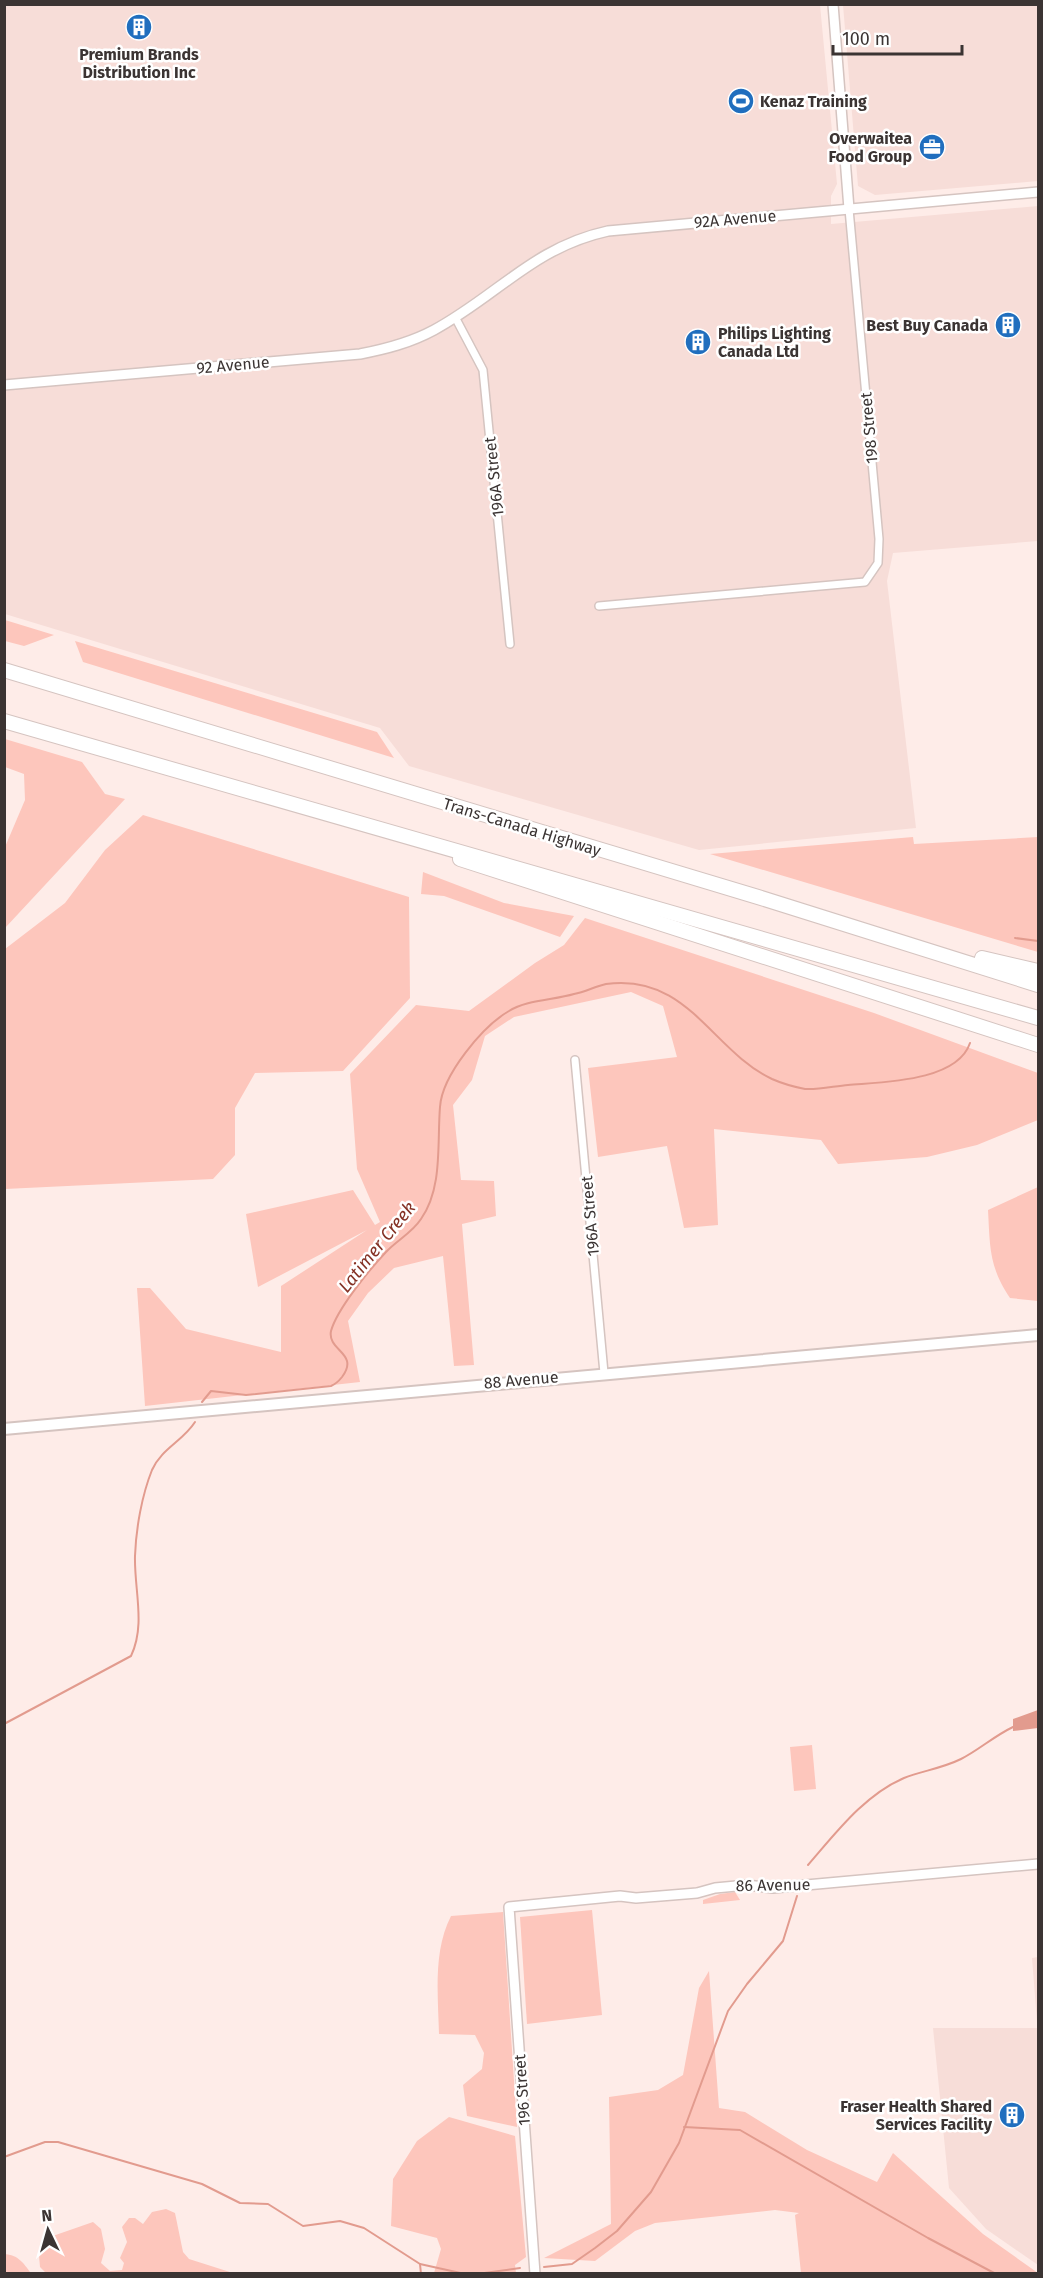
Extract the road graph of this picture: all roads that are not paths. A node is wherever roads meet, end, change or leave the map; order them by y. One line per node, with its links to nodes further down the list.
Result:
1 (833, 4): 3 (street, 198 Street)
2 (1038, 192): 3 (street, 92A Avenue)
3 (849, 209): 4 (street, 92A Avenue); 6 (street, 198 Street)
4 (455, 317): 5 (street, 92 Avenue); 7 (street, 196A Street)
5 (4, 385)
6 (599, 606)
7 (510, 644)
8 (4, 670): 11 (highway, Trans-Canada Highway)
9 (4, 721): 10 (highway)
10 (371, 827): 14 (highway); 15 (highway)
11 (848, 925): 12 (highway); 13 (highway, Trans-Canada Highway)
12 (1038, 970)
13 (1038, 985)
14 (1038, 1018)
15 (1038, 1045)
16 (575, 1060): 18 (street, 196A Street)
17 (1038, 1335): 18 (main road, 88 Avenue)
18 (604, 1373): 19 (main road, 88 Avenue)
19 (4, 1429)
20 (1038, 1864): 21 (street, 86 Avenue)
21 (509, 1906): 22 (street, 196 Street)
22 (535, 2274)

